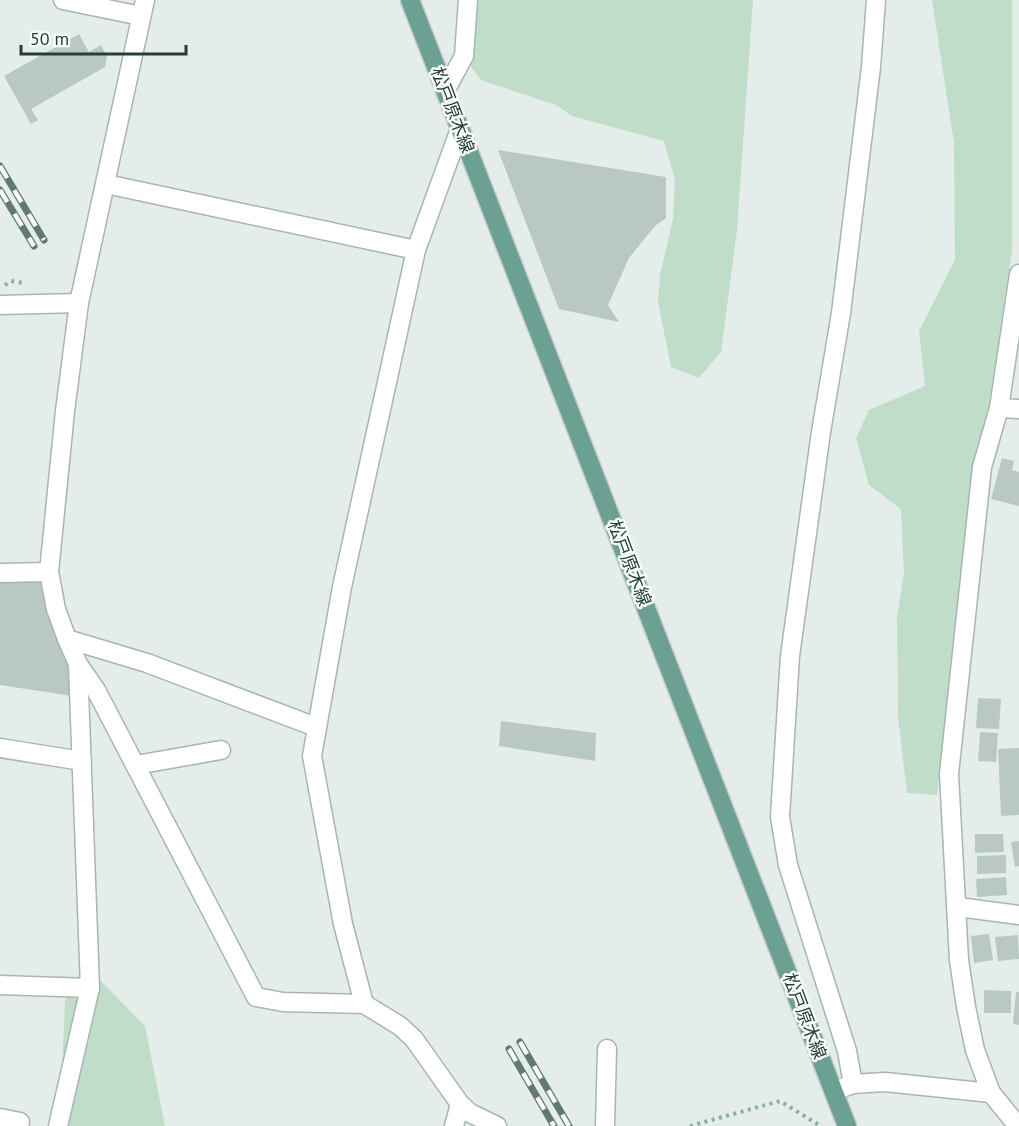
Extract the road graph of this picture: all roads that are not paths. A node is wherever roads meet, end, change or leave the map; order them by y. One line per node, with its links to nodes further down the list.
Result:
1 (63, 0): 5 (street)
2 (410, 0): 6 (main road, 松戸原木線)
3 (468, 0): 6 (street)
4 (876, 0): 30 (street)
5 (143, 8): 8 (street)
6 (445, 91): 7 (main road, 松戸原木線)
7 (460, 129): 9 (street); 31 (main road, 松戸原木線)
8 (106, 184): 9 (street); 11 (street)
9 (416, 250): 19 (street)
10 (1019, 281): 13 (street)
11 (79, 303): 12 (street); 15 (street)
12 (0, 305)
13 (999, 408): 14 (street); 24 (street)
14 (1019, 409)
15 (49, 572): 16 (street); 17 (street)
16 (0, 573)
17 (67, 639): 18 (street); 19 (street)
18 (78, 664): 22 (street); 23 (street)
19 (316, 727): 28 (street)
20 (0, 748): 22 (street)
21 (221, 750): 23 (street)
22 (82, 761): 27 (street)
23 (136, 765): 28 (street)
24 (958, 908): 25 (street); 32 (street)
25 (1019, 915)
26 (0, 985): 27 (street)
27 (90, 988): 36 (street)
28 (364, 1004): 33 (street)
29 (607, 1049): 39 (street)
30 (853, 1084): 31 (street); 32 (street)
31 (834, 1091): 40 (main road, 松戸原木線)
32 (991, 1093): 41 (street)
33 (460, 1104): 37 (street); 38 (street)
34 (0, 1118): 35 (street)
35 (20, 1122)
36 (58, 1126)
37 (454, 1126)
38 (497, 1126)
39 (604, 1126)
40 (847, 1126)
41 (1018, 1126)

